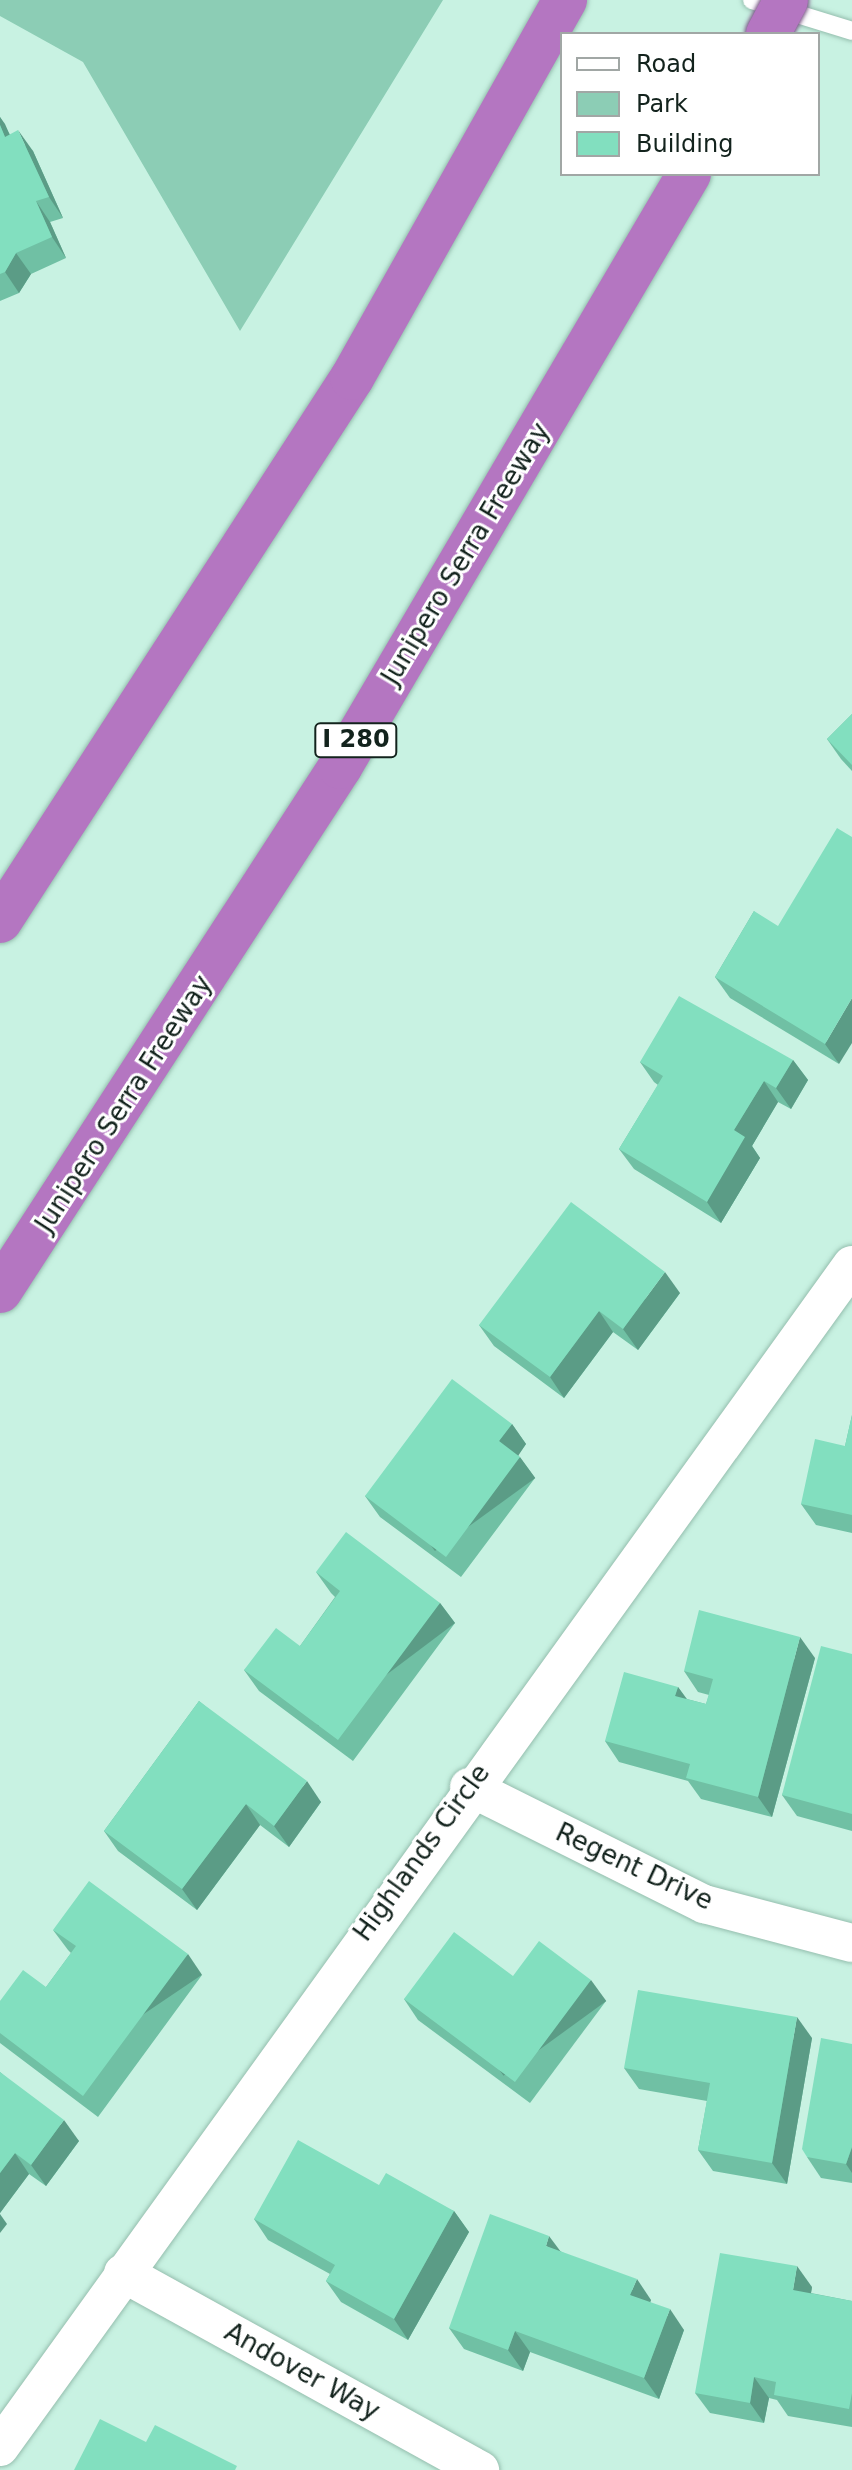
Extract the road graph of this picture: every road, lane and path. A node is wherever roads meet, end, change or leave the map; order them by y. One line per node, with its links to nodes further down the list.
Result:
1 (752, 0): 4 (lane)
2 (786, 0): 5 (highway, bridge)
3 (557, 16): 7 (highway)
4 (852, 31)
5 (769, 32)
6 (688, 176): 9 (highway, Junipero Serra Freeway / I 280)
7 (0, 921)
8 (850, 1272): 10 (street, Highlands Circle)
9 (0, 1291)
10 (469, 1787): 11 (street, Regent Drive); 12 (street, Highlands Circle)
11 (852, 1943)
12 (123, 2273): 13 (street, Highlands Circle); 14 (street, Andover Way)
13 (0, 2447)
14 (480, 2470)

